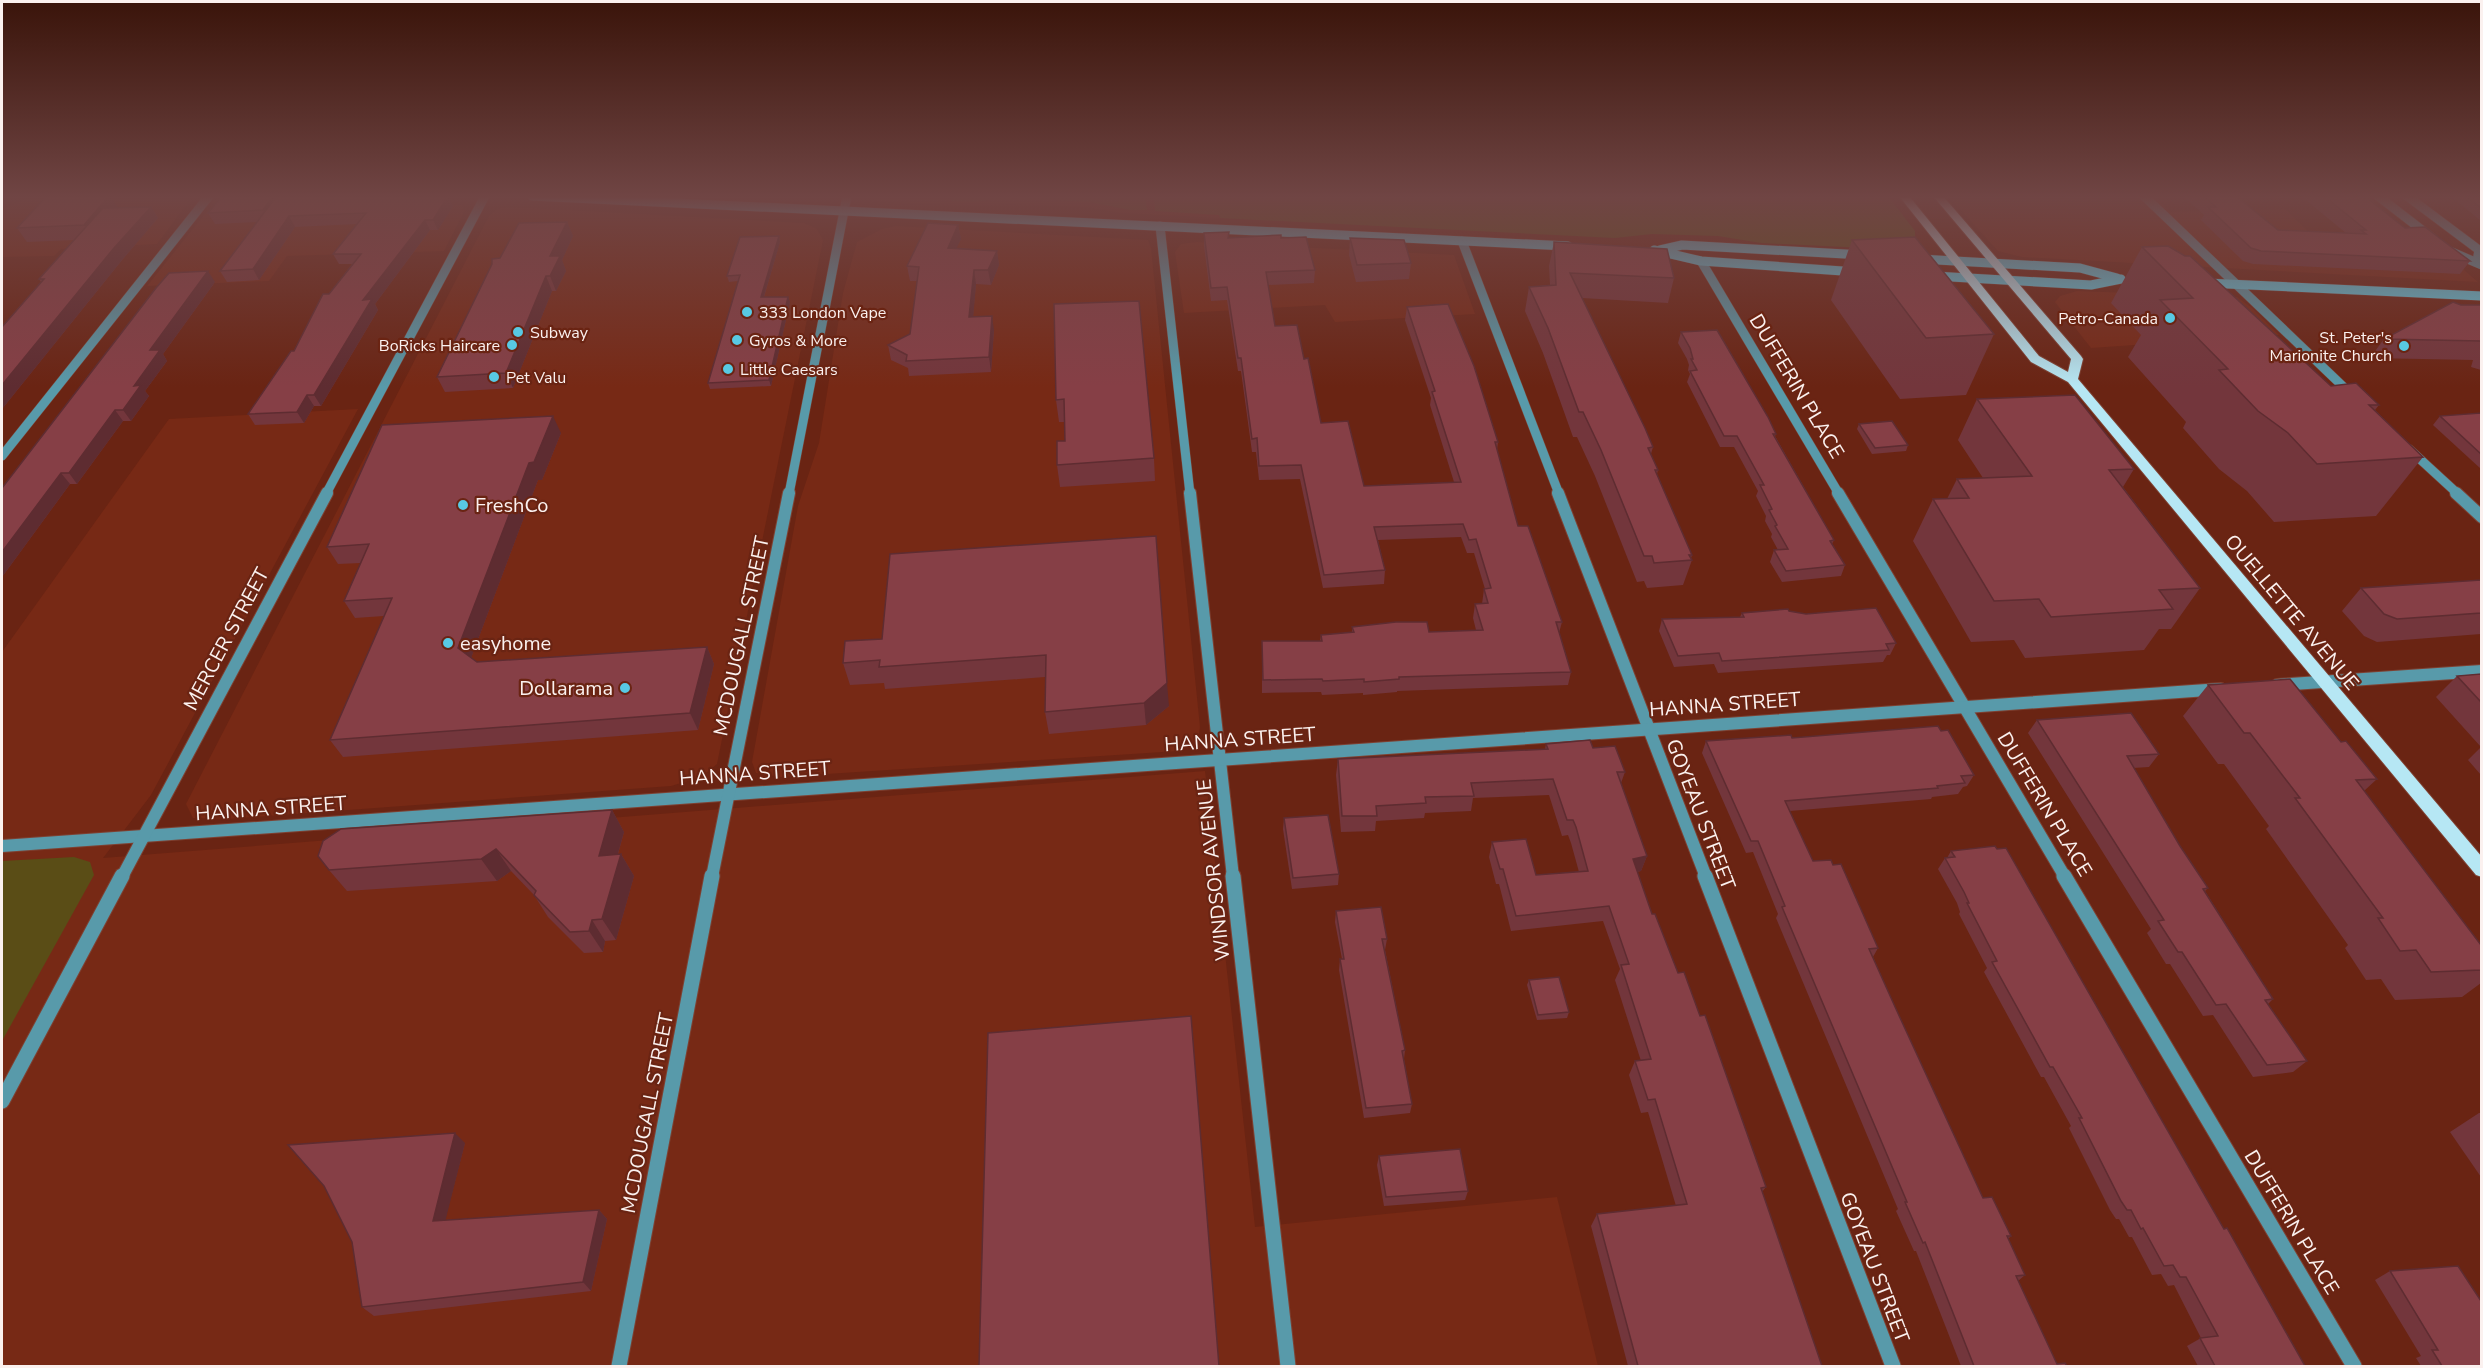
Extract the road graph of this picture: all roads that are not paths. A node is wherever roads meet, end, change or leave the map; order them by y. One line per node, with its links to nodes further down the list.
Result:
1 (158, 260): 25 (street)
2 (451, 260): 35 (street, MERCER STREET)
3 (835, 260): 34 (street, MCDOUGALL STREET)
4 (1165, 260): 33 (street, WINDSOR AVENUE)
5 (1469, 260): 32 (street, GOYEAU STREET)
6 (1697, 260): 10 (main road)
7 (1938, 260): 11 (main road)
8 (1994, 260): 12 (main road)
9 (2211, 260): 20 (street)
10 (1701, 261): 13 (main road); 31 (street, DUFFERIN PLACE)
11 (1958, 261): 12 (main road); 15 (main road, OUELLETTE AVENUE)
12 (1997, 263): 16 (main road); 18 (main road)
13 (1864, 272)
14 (1921, 275): 15 (main road)
15 (1972, 279): 18 (main road); 22 (main road, OUELLETTE AVENUE)
16 (2121, 279): 17 (main road); 18 (main road)
17 (2133, 280)
18 (2012, 281): 22 (main road)
19 (2199, 283): 20 (main road)
20 (2236, 284): 21 (main road); 23 (street)
21 (2481, 296)
22 (2072, 380): 28 (main road, OUELLETTE AVENUE)
23 (2365, 406)
24 (2399, 439): 26 (street)
25 (2, 456)
26 (2481, 518)
27 (2481, 671): 28 (street)
28 (2325, 681): 29 (street); 37 (main road, OUELLETTE AVENUE)
29 (2267, 685)
30 (2234, 688): 31 (street, HANNA STREET)
31 (1964, 707): 32 (street, HANNA STREET); 42 (street, DUFFERIN PLACE)
32 (1648, 729): 33 (street, HANNA STREET); 41 (street, GOYEAU STREET)
33 (1221, 760): 34 (street, HANNA STREET); 40 (street, WINDSOR AVENUE)
34 (728, 795): 35 (street, HANNA STREET); 39 (street, MCDOUGALL STREET)
35 (142, 837): 36 (street, HANNA STREET); 38 (street, MERCER STREET)
36 (2, 846)
37 (2481, 870)
38 (2, 1101)
39 (619, 1366)
40 (1288, 1366)
41 (1893, 1366)
42 (2354, 1366)

